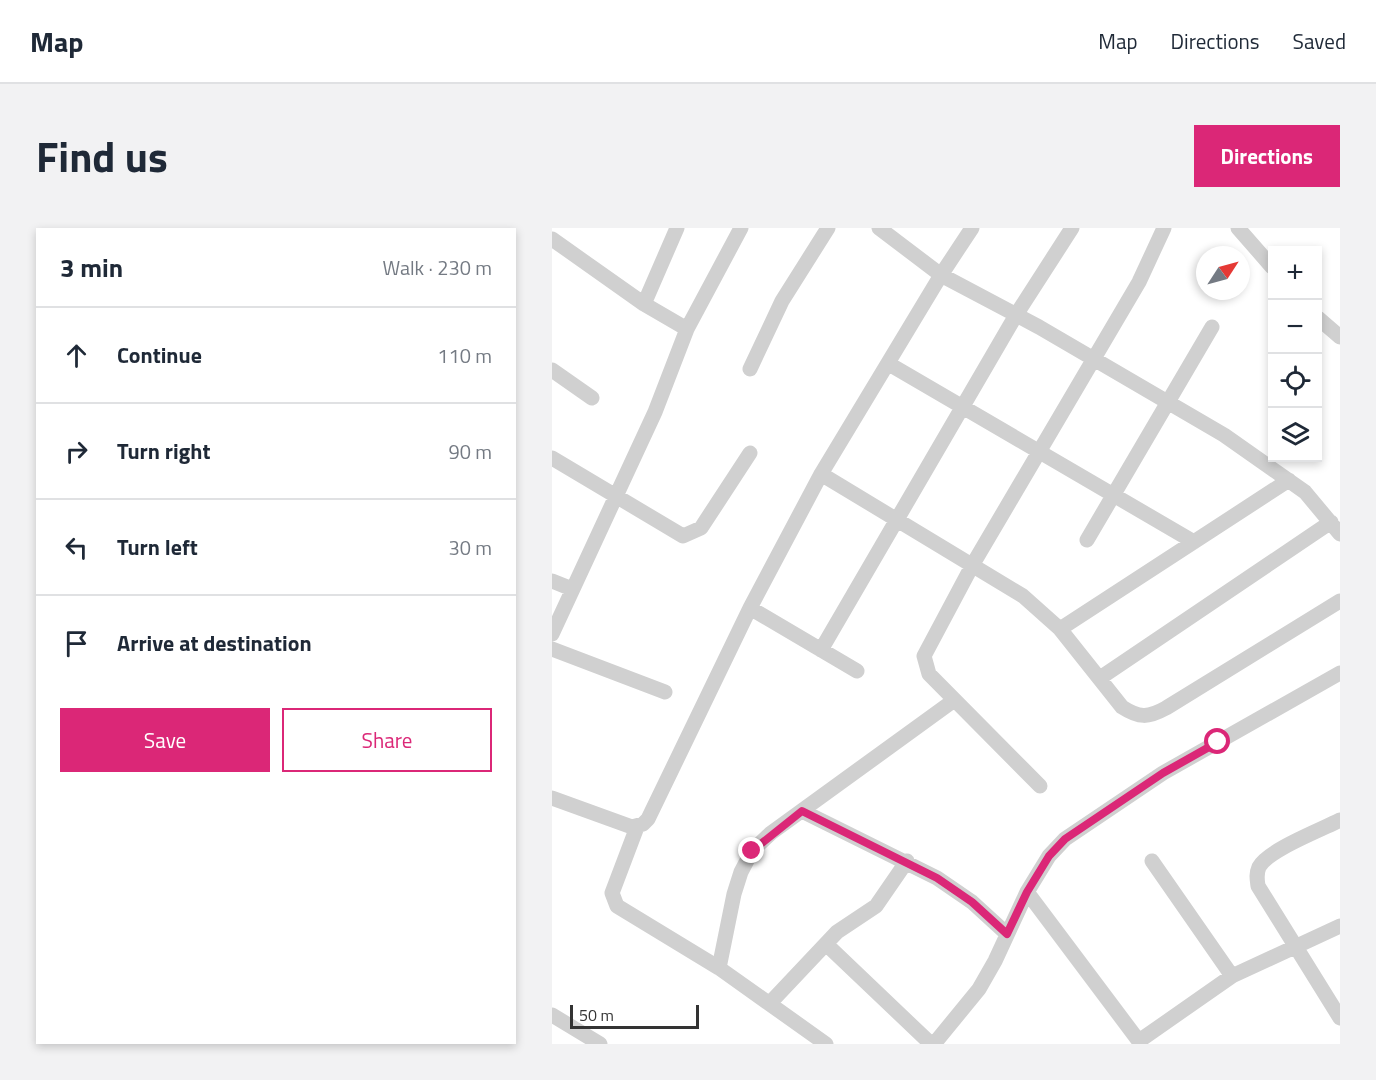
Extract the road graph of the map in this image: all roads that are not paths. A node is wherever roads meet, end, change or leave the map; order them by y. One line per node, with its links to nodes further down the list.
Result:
1 (677, 228): 13 (street)
2 (741, 228): 17 (street)
3 (828, 228): 21 (street)
4 (879, 228): 12 (street)
5 (972, 228): 12 (street)
6 (1072, 228): 14 (street)
7 (1164, 228): 19 (street)
8 (1238, 228): 9 (street)
9 (1248, 234): 11 (street)
10 (552, 239): 13 (street)
11 (1268, 262)
12 (941, 275): 14 (street); 20 (street)
13 (644, 304): 17 (street)
14 (1016, 315): 19 (street); 25 (street)
15 (1322, 322): 18 (street)
16 (1212, 327): 24 (street)
17 (687, 329): 31 (street)
18 (1340, 337)
19 (1094, 359): 24 (street); 26 (street)
20 (889, 364): 25 (street); 29 (street)
21 (750, 369)
22 (552, 370): 23 (street)
23 (592, 398)
24 (1170, 403): 30 (street); 32 (street)
25 (963, 407): 26 (street); 33 (street)
26 (1040, 452): 32 (street); 37 (street)
27 (750, 453): 31 (street)
28 (552, 458): 31 (street)
29 (821, 474): 33 (street); 41 (street)
30 (1289, 480): 34 (street); 36 (street)
31 (616, 496): 39 (street)
32 (1115, 496): 35 (street); 36 (street)
33 (898, 520): 37 (street); 45 (street)
34 (1335, 528): 48 (street)
35 (1087, 540)
36 (1194, 542): 42 (street)
37 (973, 564): 42 (street); 50 (street)
38 (552, 581): 39 (street)
39 (572, 589): 43 (street)
40 (1340, 601): 48 (street)
41 (750, 608): 45 (street); 55 (street)
42 (1060, 629): 48 (street)
43 (552, 634)
44 (552, 650): 49 (street)
45 (821, 650): 46 (street)
46 (857, 671)
47 (1340, 673): 58 (street)
48 (1100, 678)
49 (665, 692)
50 (953, 701): 51 (street); 53 (street)
51 (1040, 786)
52 (552, 798): 55 (street)
53 (802, 811): 56 (street); 63 (street)
54 (1340, 820): 62 (street)
55 (637, 827): 63 (street)
56 (907, 861): 60 (street); 61 (street)
57 (1152, 861): 64 (street)
58 (1027, 892): 60 (street); 68 (street)
59 (1340, 926): 62 (street)
60 (1007, 934): 71 (street)
61 (826, 944): 65 (street); 71 (street)
62 (1295, 947): 64 (street); 67 (street)
63 (719, 968): 65 (street)
64 (1232, 976): 68 (street)
65 (770, 1003): 70 (street)
66 (552, 1016): 69 (street)
67 (1340, 1018)
68 (1140, 1042)
69 (600, 1044)
70 (826, 1044)
71 (933, 1044)

